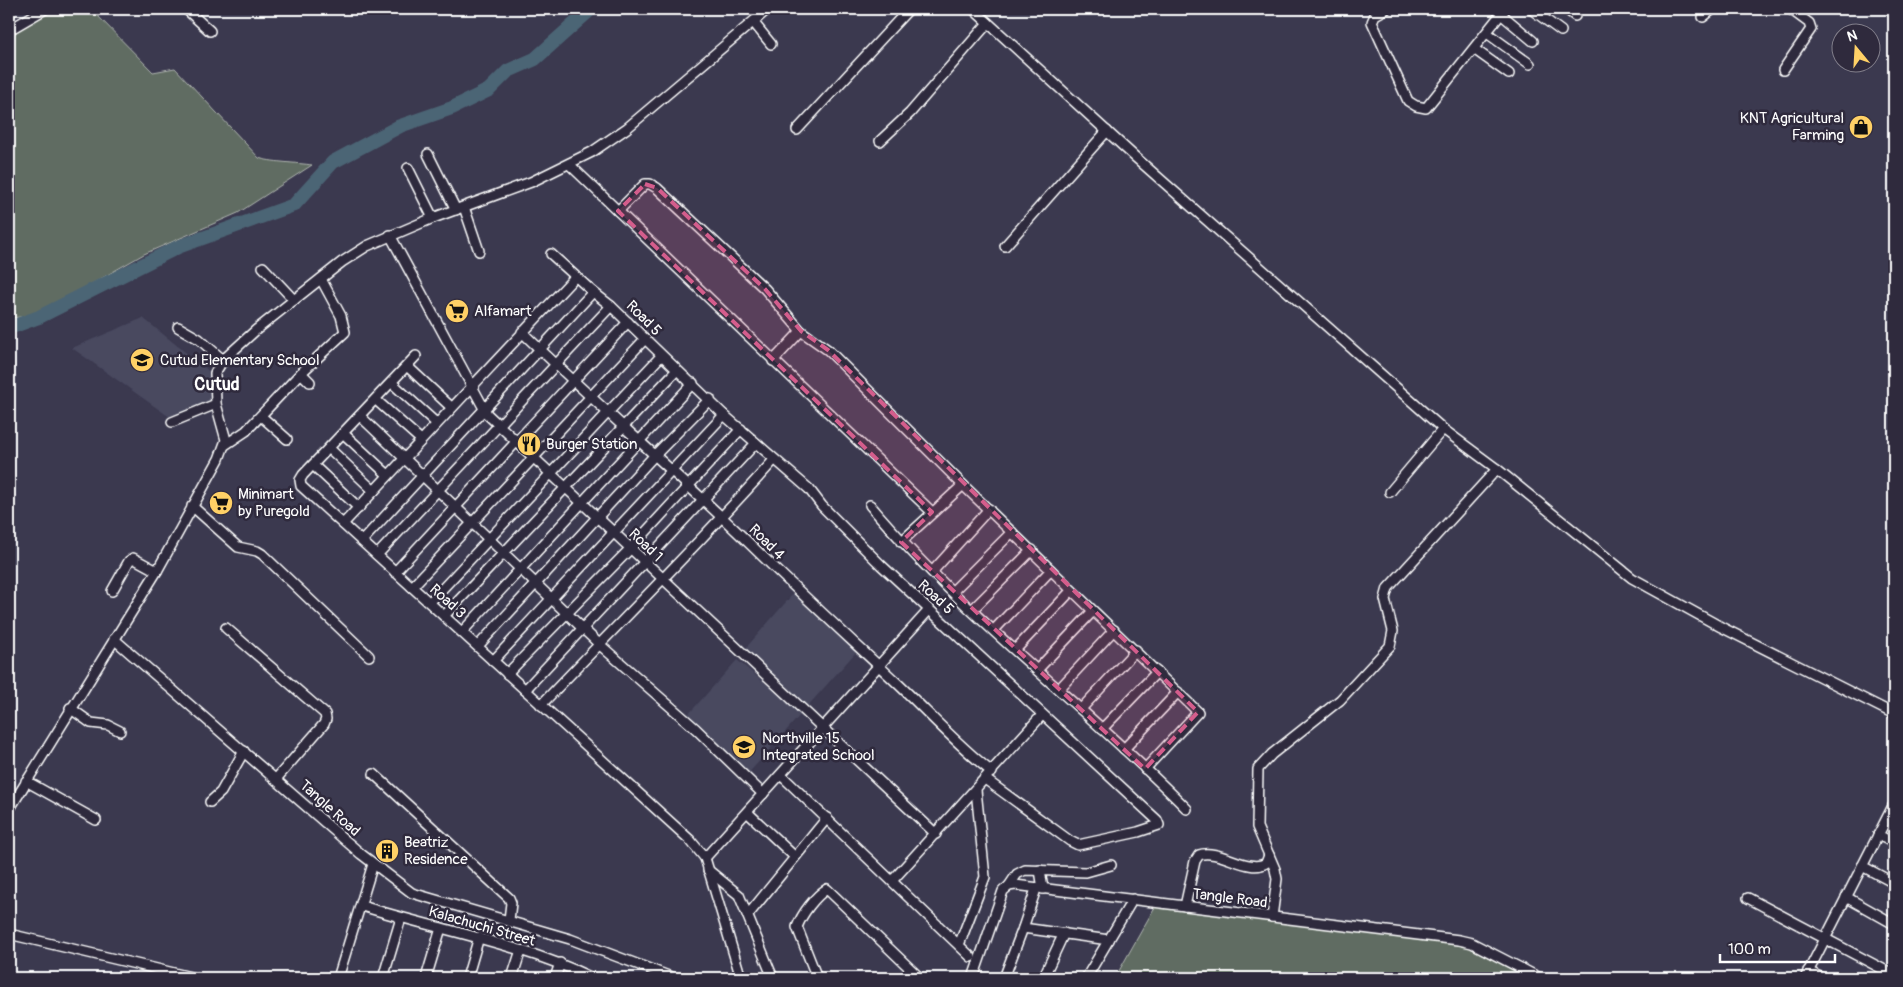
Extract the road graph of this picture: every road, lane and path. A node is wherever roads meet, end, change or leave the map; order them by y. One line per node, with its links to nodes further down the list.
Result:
1 (45, 9): 17 (street)
2 (186, 9): 19 (street)
3 (768, 9): 16 (street)
4 (909, 9): 27 (street)
5 (973, 9): 15 (street)
6 (1386, 9): 23 (street)
7 (1491, 9): 12 (street)
8 (1531, 9): 18 (street)
9 (1566, 9): 13 (street)
10 (1713, 9): 14 (street)
11 (1790, 9): 25 (street)
12 (1501, 14): 20 (street); 21 (street)
13 (1575, 16)
14 (1703, 17)
15 (988, 22): 28 (street); 29 (street)
16 (754, 23): 22 (street); 31 (street)
17 (9, 30)
18 (1561, 31)
19 (210, 32)
20 (1487, 33): 23 (street); 24 (street)
21 (1533, 41)
22 (771, 44)
23 (1474, 49): 26 (street)
24 (1530, 64)
25 (1783, 70)
26 (1509, 74)
27 (796, 130)
28 (1107, 131): 37 (street); 80 (street)
29 (880, 141)
30 (428, 154): 33 (street)
31 (569, 164): 33 (street); 34 (street)
32 (408, 168): 35 (street)
33 (460, 208): 35 (street); 38 (street)
34 (618, 211): 48 (street); 55 (street)
35 (433, 218): 36 (street)
36 (390, 235): 42 (street); 64 (street, Road 1)
37 (1005, 246)
38 (479, 251)
39 (551, 254): 41 (street, Road 5)
40 (263, 267): 44 (street)
41 (575, 277): 43 (street, Road 5); 49 (street)
42 (321, 279): 44 (street); 59 (street)
43 (592, 292): 45 (street, Road 5); 51 (street)
44 (294, 300): 54 (street)
45 (611, 306): 46 (street, Road 5); 56 (street)
46 (628, 322): 50 (street, Road 5); 61 (street)
47 (178, 326): 54 (street)
48 (801, 331): 55 (street); 99 (street)
49 (522, 332): 51 (street, Road 4); 64 (street)
50 (645, 339): 53 (street, Road 5); 65 (street)
51 (539, 349): 56 (street, Road 4); 70 (street)
52 (416, 356): 57 (street, Road 3)
53 (661, 356): 58 (street, Road 5); 71 (street)
54 (223, 360): 68 (street)
55 (773, 360): 112 (street)
56 (555, 364): 61 (street, Road 4); 77 (street)
57 (407, 366): 63 (street, Road 3); 69 (street)
58 (677, 370): 62 (street, Road 5); 78 (street)
59 (301, 373): 60 (street); 73 (street)
60 (310, 382)
61 (573, 382): 65 (street, Road 4); 84 (street)
62 (693, 382): 66 (street, Road 5); 85 (street)
63 (392, 383): 67 (street, Road 3); 76 (street)
64 (471, 386): 69 (street); 70 (street, Road 1)
65 (591, 397): 71 (street, Road 4); 91 (street)
66 (710, 399): 72 (street, Road 5); 89 (street)
67 (376, 400): 74 (street, Road 3); 83 (street)
68 (216, 404): 75 (street); 87 (street)
69 (451, 407): 76 (street)
70 (484, 408): 77 (street, Road 1); 98 (street)
71 (607, 412): 78 (street, Road 4); 96 (street)
72 (724, 415): 79 (street, Road 5); 95 (street)
73 (261, 416): 82 (street); 87 (street)
74 (360, 416): 81 (street, Road 3); 90 (street)
75 (172, 422)
76 (436, 423): 83 (street)
77 (499, 425): 84 (street, Road 1); 103 (street)
78 (623, 426): 85 (street, Road 4); 101 (street)
79 (741, 429): 86 (street, Road 5); 100 (street)
80 (1443, 429): 94 (street); 104 (street)
81 (344, 434): 88 (street, Road 3); 97 (street)
82 (287, 439)
83 (421, 440): 90 (street)
84 (516, 441): 91 (street, Road 1); 109 (street)
85 (639, 441): 89 (street, Road 4); 106 (street)
86 (756, 443): 92 (street, Road 5); 105 (street)
87 (225, 445): 108 (street)
88 (330, 449): 93 (street, Road 3); 102 (street)
89 (654, 456): 95 (street, Road 4); 113 (street)
90 (405, 458): 97 (street); 98 (street)
91 (534, 459): 96 (street, Road 1); 116 (street)
92 (774, 460): 114 (street); 140 (street, Road 5)
93 (313, 465): 110 (street); 115 (street, Road 3)
94 (1497, 469): 167 (street); 193 (street)
95 (671, 472): 100 (street, Road 4); 118 (street)
96 (549, 473): 101 (street, Road 1); 119 (street)
97 (388, 475): 102 (street)
98 (423, 475): 103 (street); 120 (street)
99 (963, 485): 111 (street); 112 (street)
100 (688, 486): 105 (street, Road 4); 122 (street)
101 (567, 488): 106 (street, Road 1); 124 (street)
102 (374, 491): 110 (street)
103 (439, 491): 109 (street); 125 (street)
104 (1390, 492)
105 (704, 500): 114 (street, Road 4); 126 (street)
106 (582, 502): 113 (street, Road 1); 127 (street)
107 (870, 505): 121 (street)
108 (192, 506): 129 (street); 155 (street)
109 (456, 507): 116 (street); 130 (street)
110 (358, 508): 115 (street)
111 (989, 509): 117 (street); 131 (street)
112 (932, 512): 121 (street)
113 (598, 518): 118 (street, Road 1); 133 (street)
114 (722, 518): 132 (street); 157 (street, Road 4)
115 (343, 524): 120 (street, Road 3)
116 (473, 524): 119 (street); 134 (street)
117 (1012, 532): 123 (street); 136 (street)
118 (614, 534): 122 (street, Road 1); 138 (street)
119 (489, 539): 124 (street); 139 (street)
120 (362, 541): 125 (street, Road 3)
121 (902, 542): 131 (street)
122 (630, 549): 126 (street, Road 1); 143 (street)
123 (1032, 550): 128 (street); 141 (street)
124 (505, 553): 127 (street); 144 (street)
125 (378, 555): 130 (street, Road 3)
126 (645, 562): 132 (street, Road 1); 146 (street)
127 (521, 568): 133 (street); 149 (street)
128 (1051, 570): 137 (street); 147 (street)
129 (157, 571): 135 (street); 150 (street)
130 (395, 572): 134 (street, Road 3)
131 (932, 572): 136 (street)
132 (661, 578): 151 (street); 169 (street, Road 1)
133 (536, 584): 138 (street); 152 (street)
134 (412, 588): 139 (street, Road 3)
135 (112, 591)
136 (953, 591): 141 (street)
137 (1071, 591): 142 (street); 153 (street)
138 (552, 598): 143 (street); 156 (street)
139 (430, 602): 144 (street, Road 3)
140 (929, 610): 157 (street); 168 (street, Road 5)
141 (972, 610): 147 (street)
142 (1093, 611): 148 (street); 158 (street)
143 (567, 612): 146 (street); 160 (street)
144 (444, 616): 149 (street, Road 3)
145 (226, 628): 178 (street)
146 (584, 628): 151 (street); 162 (street)
147 (994, 630): 153 (street)
148 (1114, 630): 154 (street); 161 (street)
149 (462, 632): 152 (street, Road 3)
150 (114, 639): 165 (street); 173 (street, Tangle Road)
151 (599, 644): 164 (street); 182 (street)
152 (478, 646): 156 (street, Road 3)
153 (1016, 650): 158 (street)
154 (1136, 650): 159 (street); 166 (street)
155 (369, 656)
156 (493, 661): 160 (street, Road 3)
157 (877, 665): 169 (street); 175 (street, Road 4)
158 (1037, 670): 161 (street)
159 (1157, 672): 163 (street); 170 (street)
160 (507, 674): 162 (street, Road 3)
161 (1059, 689): 166 (street)
162 (525, 690): 164 (street, Road 3)
163 (1178, 692): 172 (street); 174 (street)
164 (542, 705): 195 (street, Road 3)
165 (70, 708): 171 (street); 180 (street)
166 (1081, 708): 170 (street)
167 (1894, 714)
168 (1042, 715): 175 (street); 179 (street, Road 5)
169 (821, 728): 177 (street); 190 (street, Road 1)
170 (1102, 729): 172 (street)
171 (120, 731)
172 (1124, 749): 174 (street)
173 (244, 751): 178 (street, Tangle Road); 183 (street)
174 (1145, 769): 185 (street)
175 (992, 772): 179 (street)
176 (374, 774): 213 (street)
177 (781, 775): 182 (street); 188 (street)
178 (276, 779): 196 (street, Tangle Road)
179 (985, 779): 181 (street)
180 (26, 781): 186 (street); 189 (street)
181 (976, 790): 190 (street); 222 (street)
182 (763, 794): 187 (street)
183 (210, 802)
184 (1894, 804): 191 (street)
185 (1187, 809)
186 (9, 810)
187 (747, 812): 194 (street); 195 (street)
188 (827, 818): 194 (street); 201 (street)
189 (96, 820)
190 (936, 834): 201 (street)
191 (1878, 835): 192 (street); 198 (street)
192 (1894, 844)
193 (1269, 855): 209 (street); 211 (street)
194 (795, 857): 210 (street)
195 (705, 858): 199 (street)
196 (374, 864): 208 (street); 213 (street, Tangle Road)
197 (1111, 865): 200 (street)
198 (1862, 866): 202 (street); 205 (street)
199 (708, 870): 210 (street); 239 (street)
200 (1040, 870): 203 (street); 204 (street)
201 (892, 881): 222 (street)
202 (1894, 883)
203 (1008, 886): 204 (street, Tangle Road); 243 (street)
204 (1039, 889): 206 (street, Tangle Road); 216 (street)
205 (1846, 897): 214 (street); 220 (street)
206 (1133, 898): 209 (street, Tangle Road); 221 (street)
207 (1748, 898): 220 (street)
208 (362, 906): 212 (street, Kalachuchi Street); 231 (street)
209 (1185, 906): 211 (street, Tangle Road)
210 (748, 915): 240 (street)
211 (1272, 917): 247 (street, Tangle Road)
212 (401, 918): 215 (street, Kalachuchi Street); 232 (street)
213 (509, 920): 238 (street, Tangle Road)
214 (1894, 924)
215 (441, 928): 219 (street, Kalachuchi Street); 233 (street)
216 (1022, 928): 217 (street); 244 (street)
217 (1064, 933): 221 (street); 245 (street)
218 (9, 934): 230 (street)
219 (479, 937): 223 (street, Kalachuchi Street); 234 (street)
220 (1825, 939): 226 (street); 227 (street)
221 (1109, 940): 246 (street)
222 (959, 945): 224 (street)
223 (521, 950): 225 (street, Kalachuchi Street); 235 (street)
224 (971, 957)
225 (560, 963): 236 (street); 237 (street, Kalachuchi Street)
226 (1806, 975): 248 (street)
227 (1894, 975)
228 (9, 978): 229 (street)
229 (12, 978)
230 (195, 978)
231 (338, 978)
232 (383, 978)
233 (426, 978)
234 (467, 978)
235 (512, 978)
236 (555, 978)
237 (592, 978)
238 (674, 978)
239 (741, 978)
240 (773, 978)
241 (817, 978): 242 (street)
242 (920, 978)
243 (973, 978)
244 (1004, 978)
245 (1043, 978)
246 (1086, 978)
247 (1540, 978)
248 (1822, 978)

